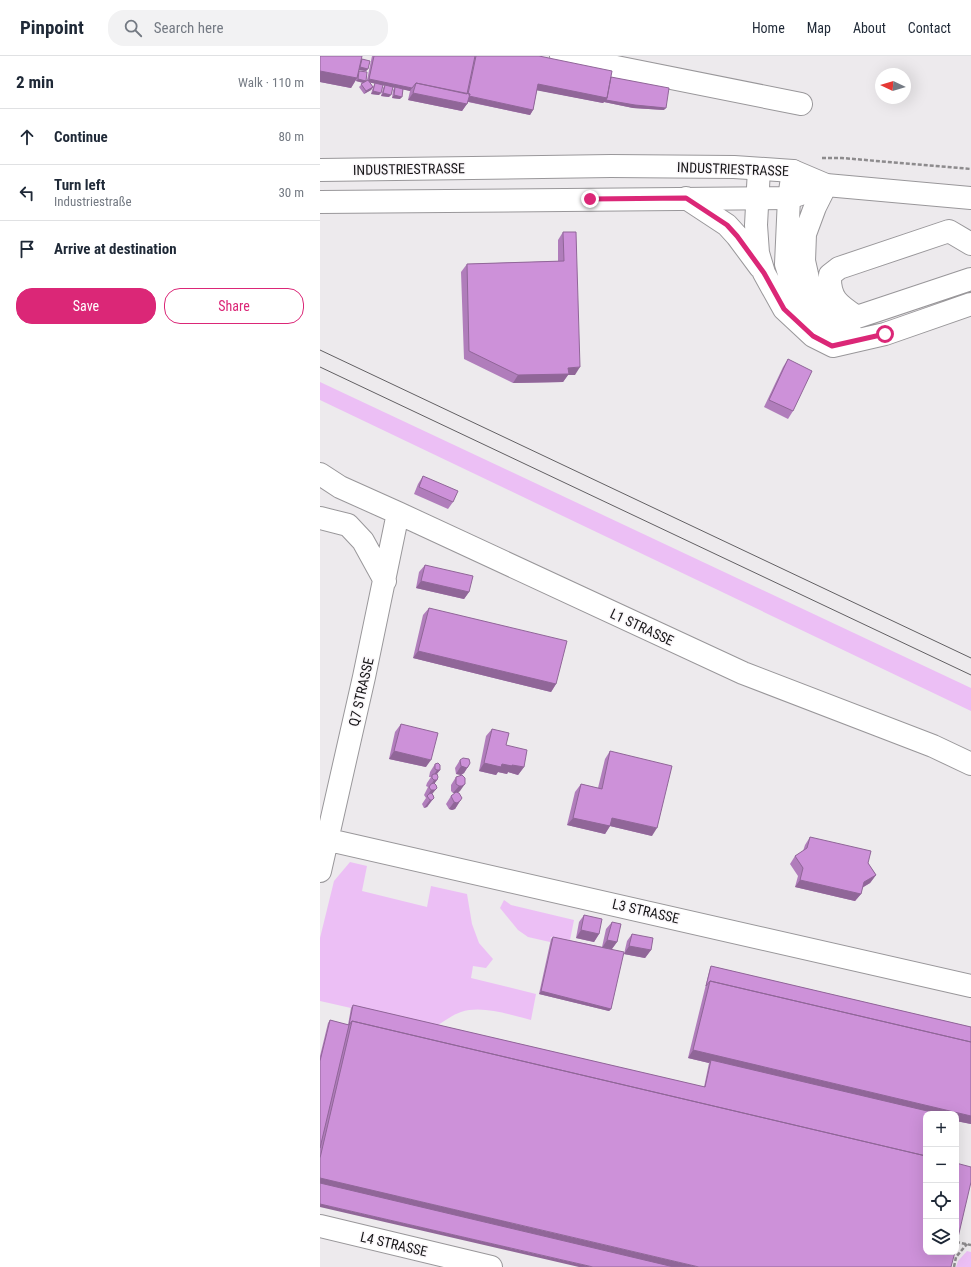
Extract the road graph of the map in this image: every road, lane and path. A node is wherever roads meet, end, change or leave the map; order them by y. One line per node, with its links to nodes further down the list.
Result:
1 (561, 56): 2 (main road)
2 (800, 104)
3 (818, 158): 5 (path)
4 (759, 169): 6 (main road, INDUSTRIESTRASSE); 7 (main road, INDUSTRIESTRASSE); 9 (main road)
5 (971, 169)
6 (320, 170)
7 (793, 171): 8 (main road, INDUSTRIESTRASSE); 11 (main road)
8 (826, 185): 11 (main road, INDUSTRIESTRASSE); 12 (main road); 18 (main road)
9 (758, 197): 10 (main road, INDUSTRIESTRASSE); 11 (main road, INDUSTRIESTRASSE); 15 (main road)
10 (686, 198): 13 (main road, INDUSTRIESTRASSE); 15 (main road)
11 (789, 198): 18 (main road)
12 (971, 198)
13 (320, 202)
14 (971, 244): 16 (main road)
15 (764, 273): 19 (main road)
16 (971, 279)
17 (971, 304): 19 (main road)
18 (834, 325): 19 (main road)
19 (859, 340)
20 (320, 474): 21 (main road, L1 STRASSE)
21 (398, 513): 23 (main road, Q7 STRASSE); 24 (main road, L1 STRASSE)
22 (320, 518): 23 (main road)
23 (385, 581): 25 (main road, Q7 STRASSE)
24 (971, 764)
25 (324, 839): 26 (main road, Q7 STRASSE); 27 (main road, L3 STRASSE)
26 (320, 871)
27 (971, 986)
28 (320, 1226): 32 (main road, L4 STRASSE)
29 (959, 1243): 30 (path)
30 (967, 1244): 31 (path); 33 (path)
31 (971, 1245)
32 (491, 1267)
33 (954, 1267)

